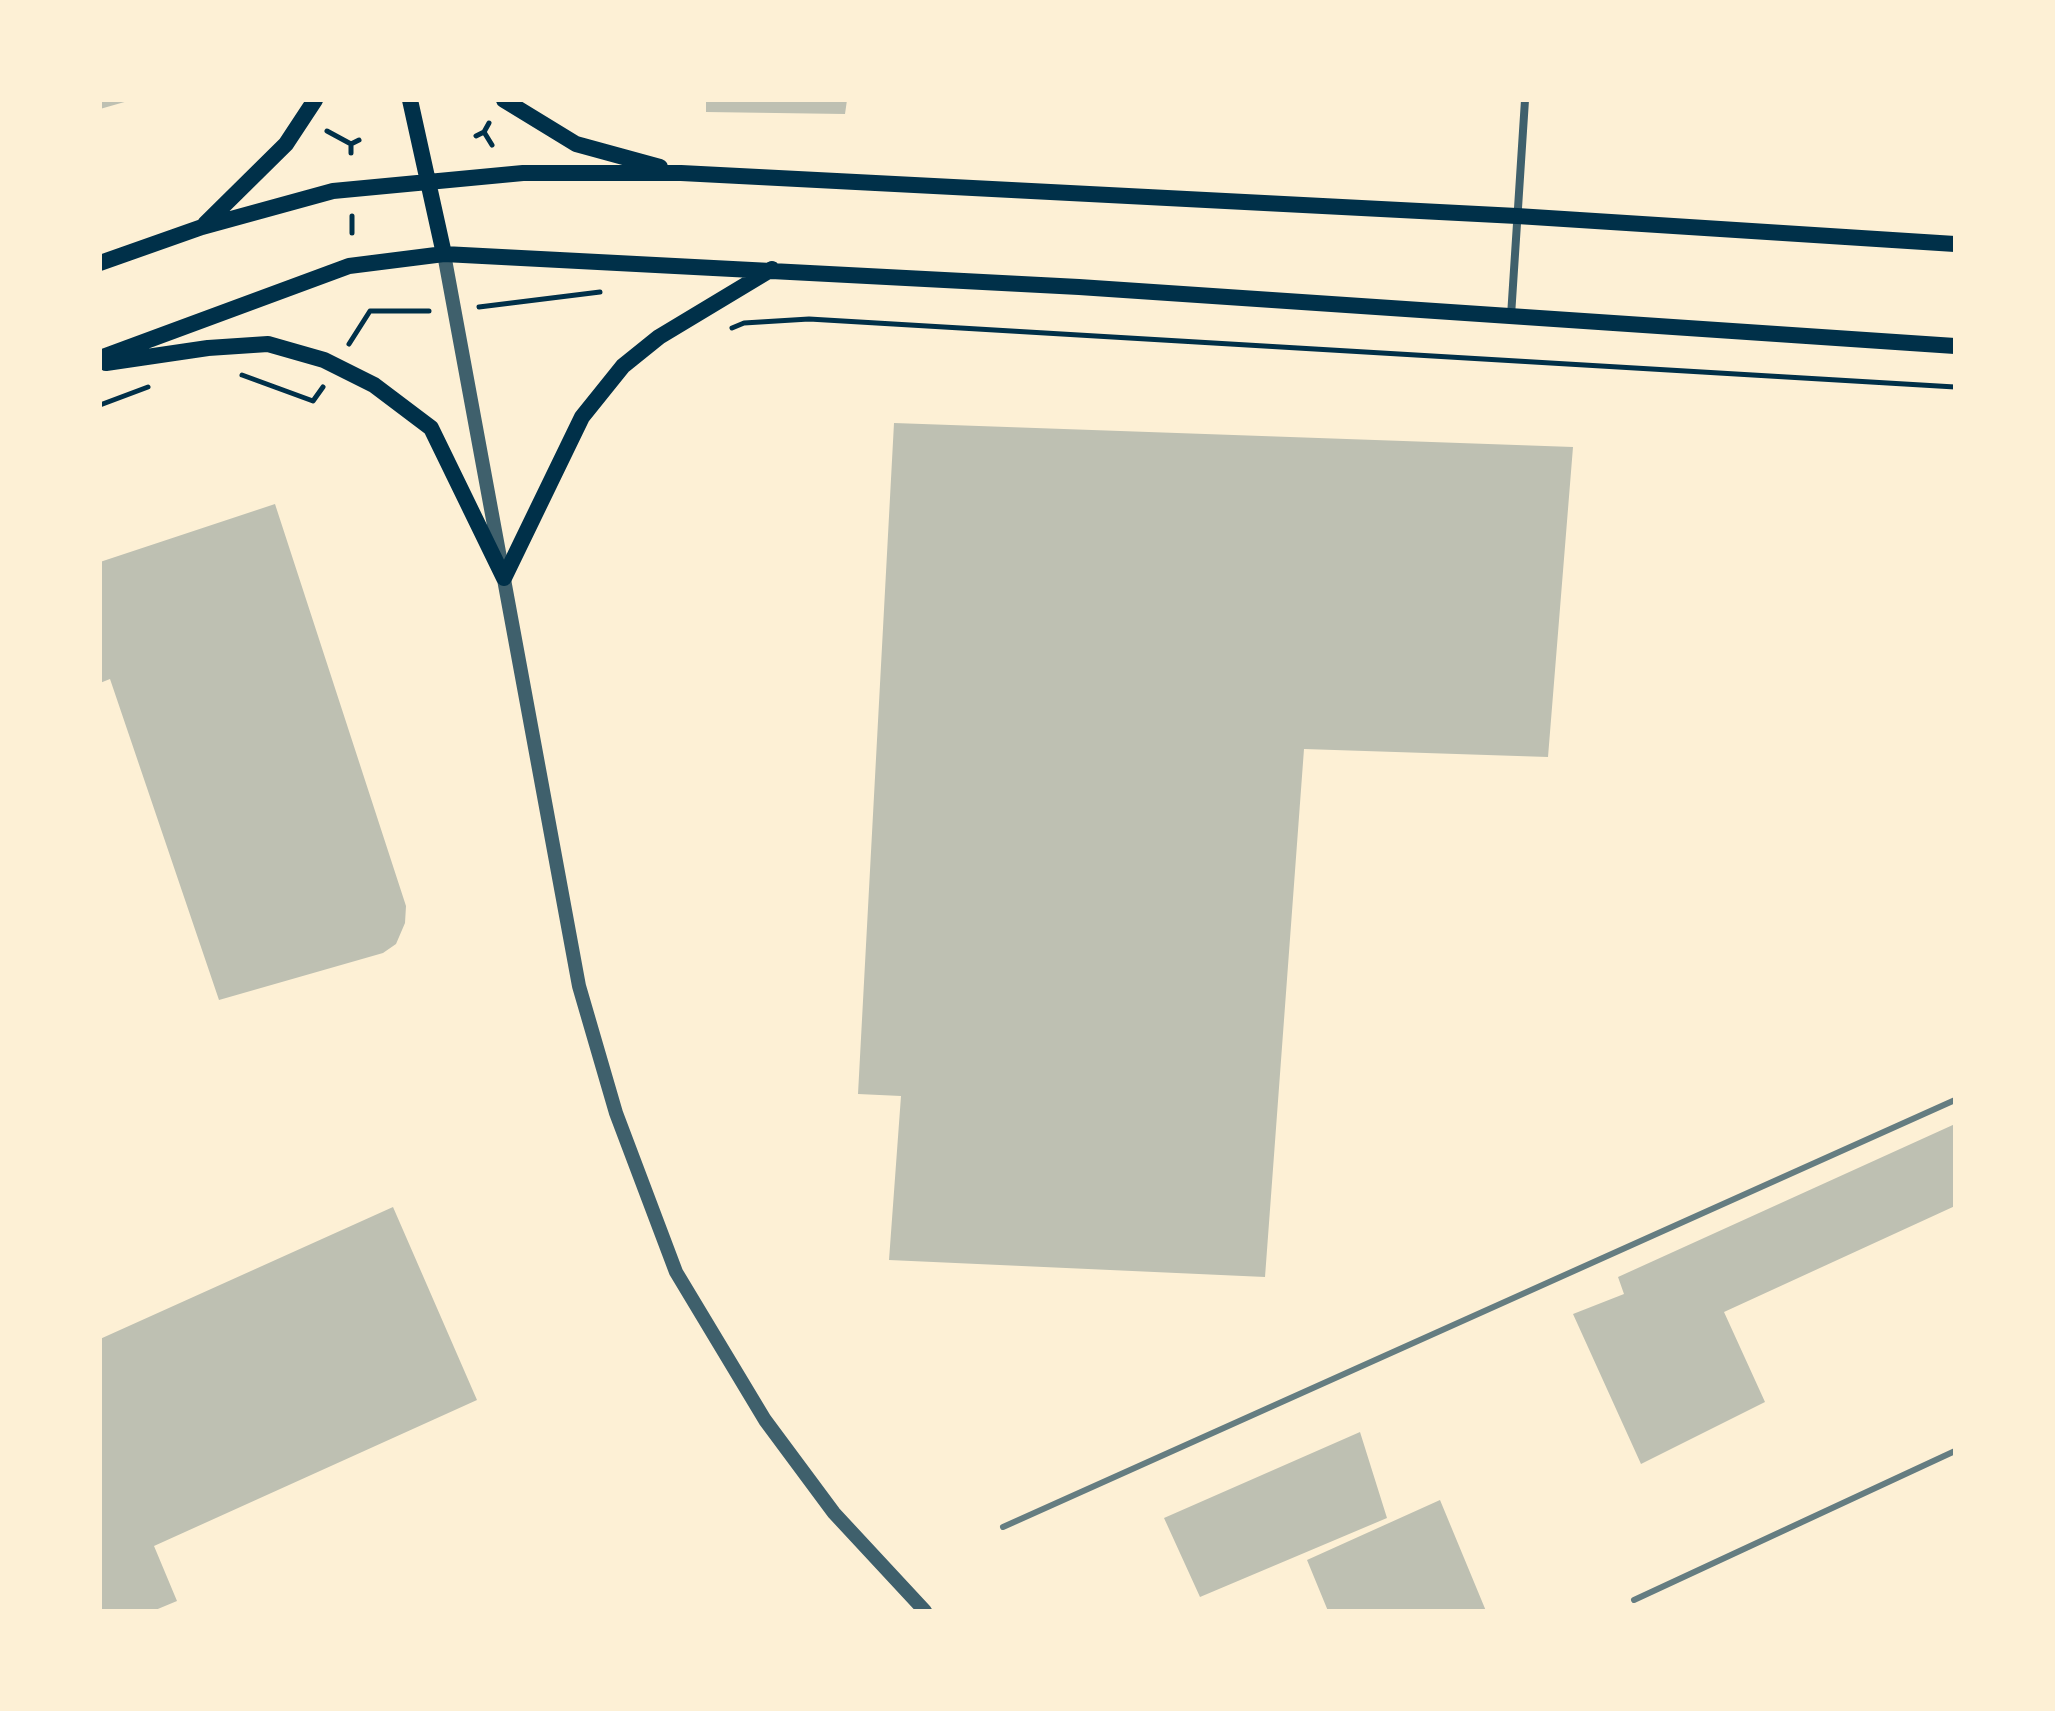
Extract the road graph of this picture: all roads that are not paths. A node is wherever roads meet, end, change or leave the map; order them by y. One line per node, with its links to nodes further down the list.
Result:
1 (315, 100): 8 (main road)
2 (410, 100): 6 (main road)
3 (504, 100): 5 (main road)
4 (1525, 100): 7 (street)
5 (681, 173): 6 (main road); 7 (main road)
6 (428, 182): 8 (main road); 10 (main road)
7 (1517, 216): 9 (main road); 13 (street)
8 (202, 227): 11 (main road)
9 (1955, 244)
10 (444, 254): 12 (main road); 15 (main road); 16 (street)
11 (100, 263)
12 (773, 269): 13 (main road); 16 (main road)
13 (1511, 316): 14 (main road)
14 (1955, 346)
15 (100, 361): 16 (main road)
16 (504, 578): 17 (street)
17 (925, 1611)

